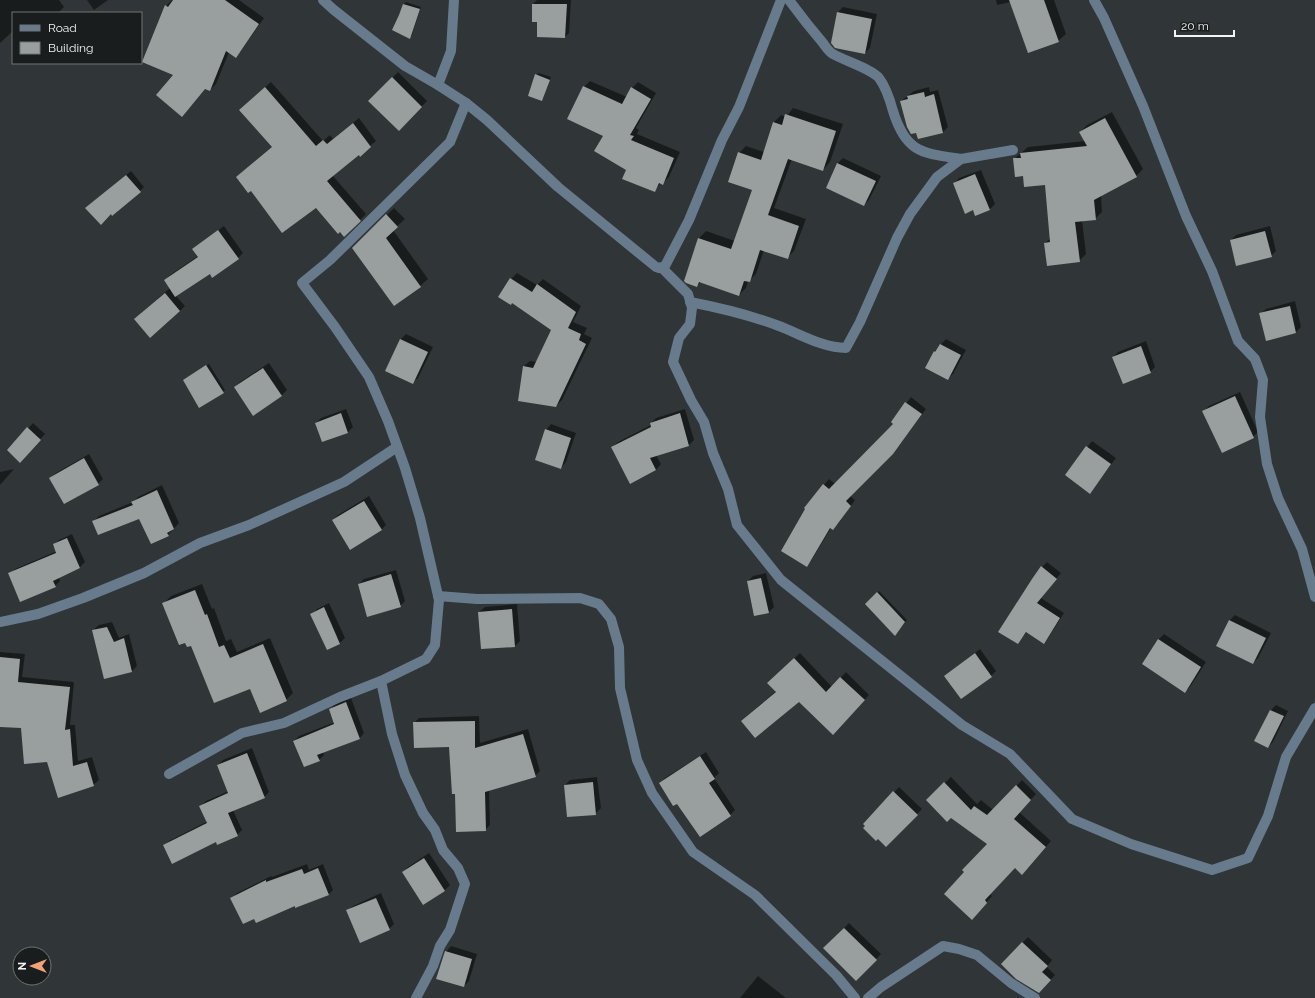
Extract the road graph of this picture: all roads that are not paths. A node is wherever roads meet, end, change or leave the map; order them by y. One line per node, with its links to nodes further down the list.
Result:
1 (323, 0): 6 (street)
2 (454, 0): 6 (street)
3 (781, 0): 10 (street)
4 (789, 0): 9 (street)
5 (1094, 0): 14 (street)
6 (438, 86): 7 (street)
7 (466, 103): 10 (street); 12 (street)
8 (1013, 150): 9 (street)
9 (961, 159): 11 (street)
10 (662, 268): 11 (street)
11 (690, 302): 17 (street)
12 (397, 447): 13 (street); 15 (street)
13 (438, 596): 16 (street); 20 (street)
14 (1315, 597)
15 (0, 622)
16 (381, 681): 18 (street); 19 (street)
17 (1315, 708)
18 (168, 774)
19 (416, 998)
20 (855, 998)
21 (868, 998): 22 (street)
22 (1035, 998)

